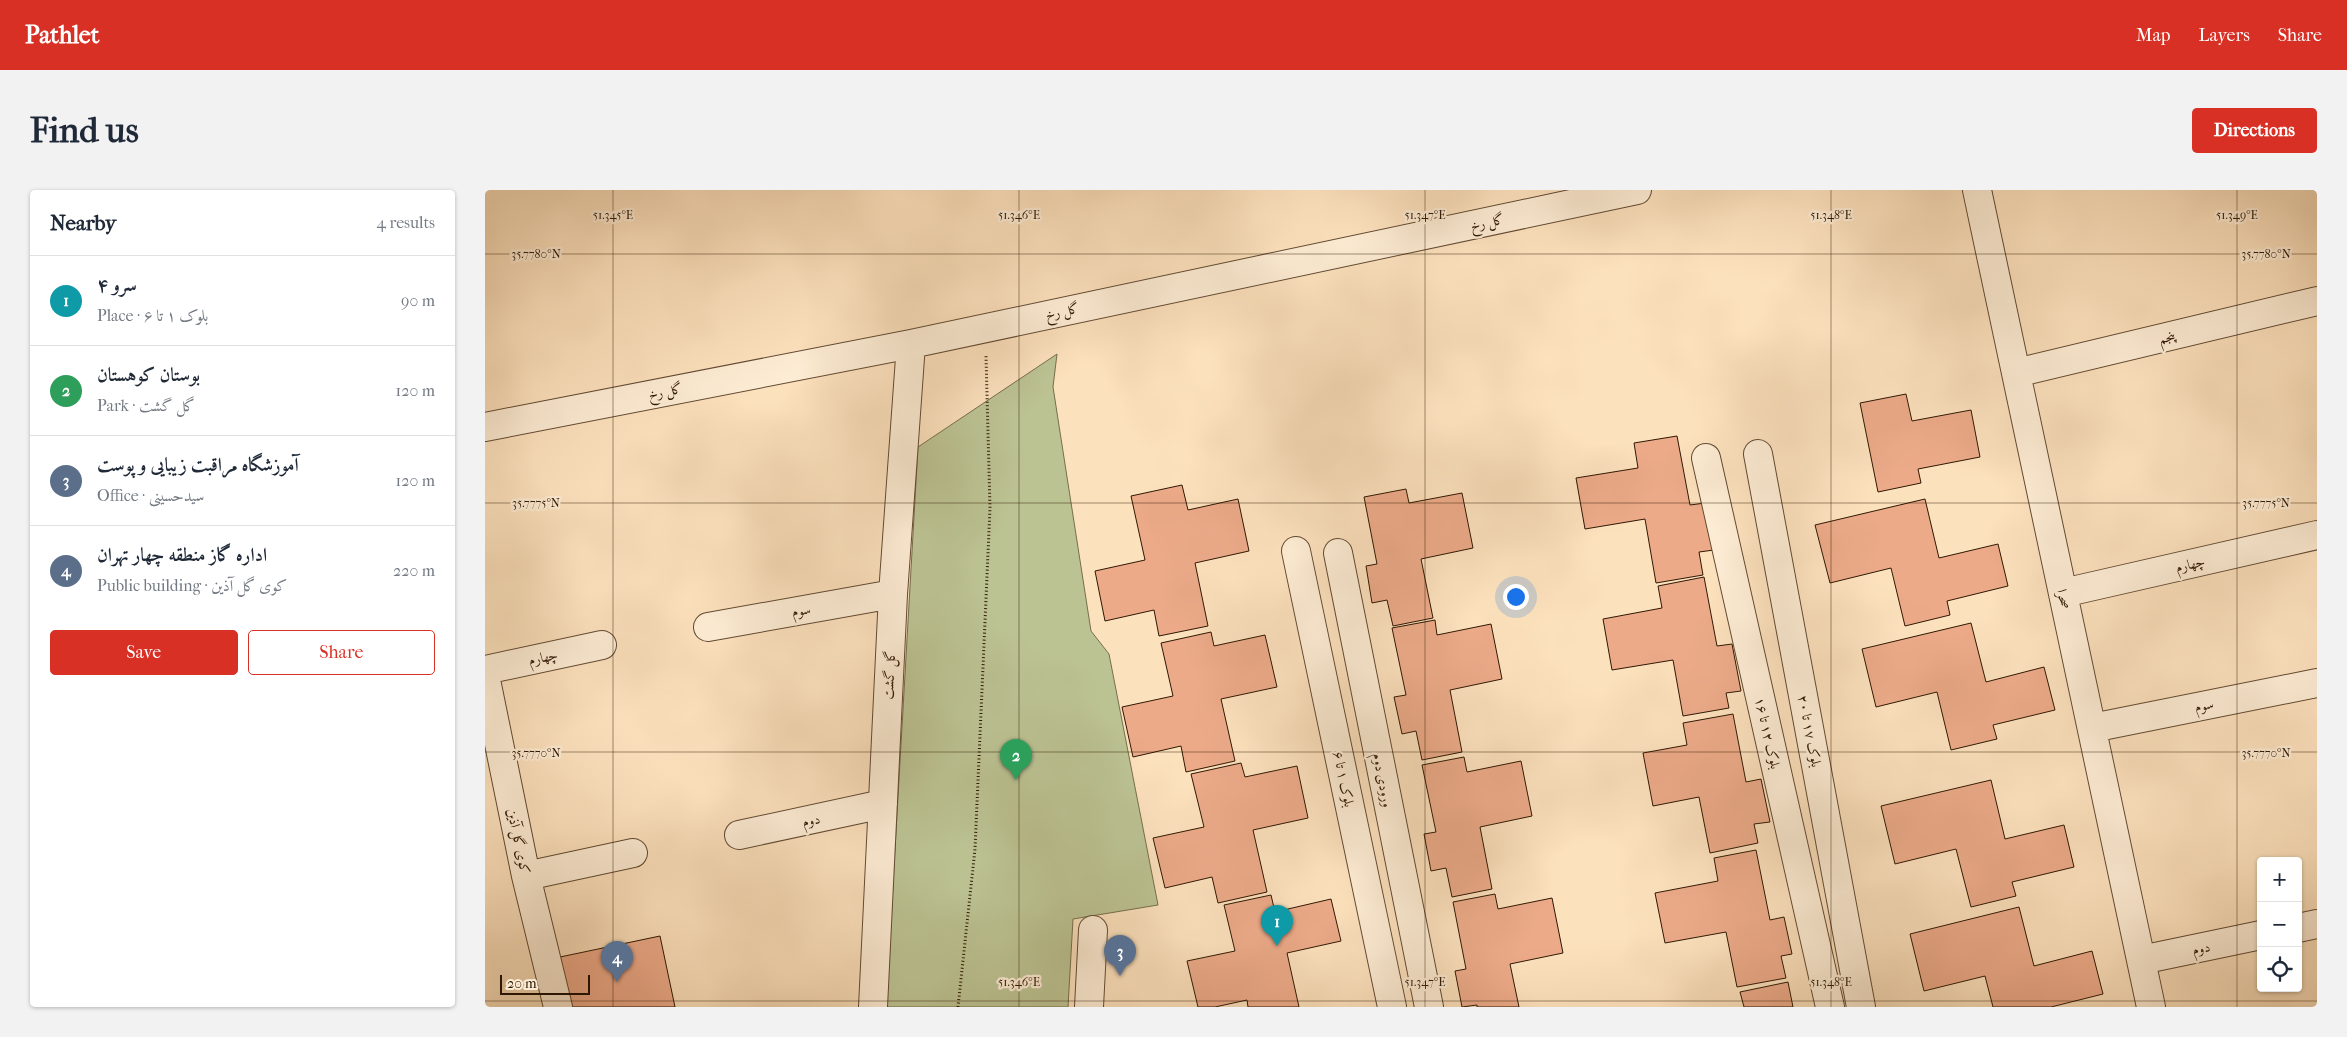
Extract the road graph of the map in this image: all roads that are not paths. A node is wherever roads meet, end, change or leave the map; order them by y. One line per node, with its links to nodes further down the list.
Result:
1 (1637, 190): 4 (street, گل رخ)
2 (1977, 190): 5 (street, صحرا)
3 (2317, 301): 5 (street, پنجم)
4 (911, 344): 6 (street, گل رخ); 13 (street, گل گشت)
5 (2016, 373): 12 (street, صحرا)
6 (485, 426)
7 (1758, 454): 35 (street, بلوک ۱۷ تا ۲۰)
8 (1706, 458): 34 (street, بلوک ۱۲ تا ۱۶)
9 (2317, 535): 12 (street, چهارم)
10 (1296, 551): 32 (street, بلوک ۱ تا ۶)
11 (1338, 553): 33 (street, ورودی دوم)
12 (2063, 593): 19 (street, صحرا)
13 (893, 594): 14 (street, سوم); 20 (street, گل گشت)
14 (708, 627)
15 (602, 645): 16 (street, چهارم)
16 (485, 670)
17 (485, 675): 23 (street, کوی گل آذین)
18 (2317, 682): 19 (street, سوم)
19 (2092, 728): 28 (street, صحرا)
20 (883, 804): 21 (street, دوم); 30 (street, گل گشت)
21 (739, 835)
22 (633, 853): 23 (street)
23 (526, 876): 29 (street, کوی گل آذین)
24 (2317, 924): 25 (street)
25 (2302, 927)
26 (1093, 930): 31 (street)
27 (2257, 936): 28 (street, دوم)
28 (2141, 960): 36 (street, صحرا)
29 (557, 1007)
30 (873, 1007)
31 (1089, 1007)
32 (1392, 1007)
33 (1429, 1007)
34 (1831, 1007)
35 (1861, 1007)
36 (2151, 1007)

